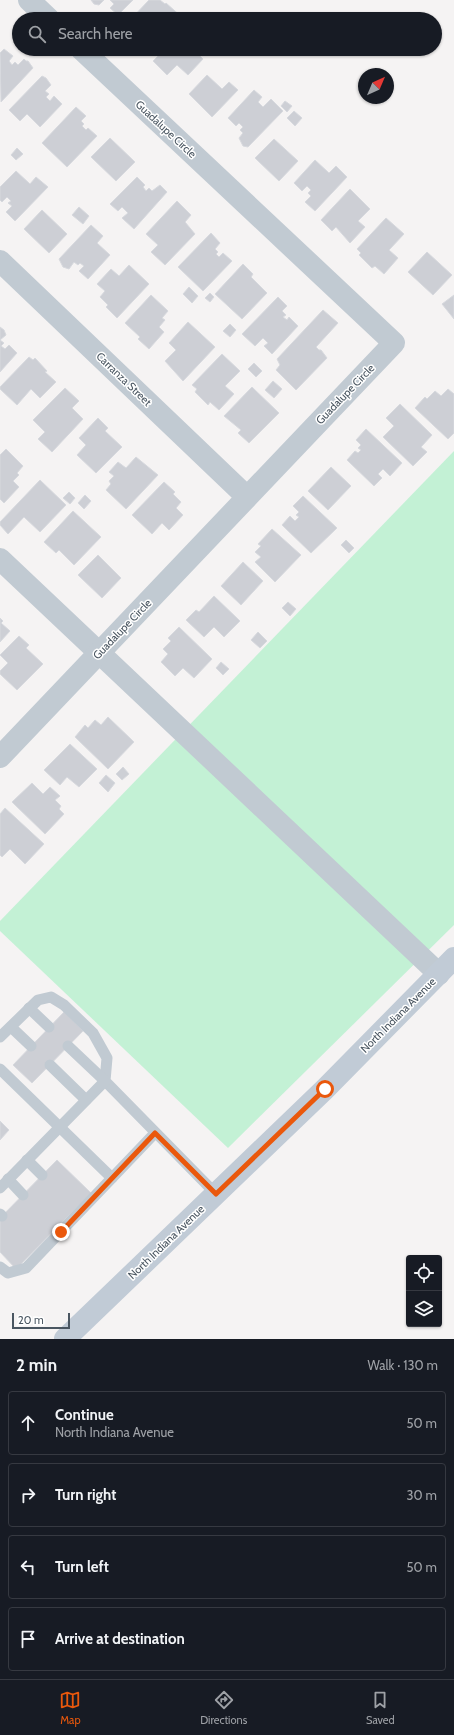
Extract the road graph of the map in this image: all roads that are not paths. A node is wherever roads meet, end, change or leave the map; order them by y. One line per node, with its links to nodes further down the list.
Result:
1 (29, 0): 2 (street)
2 (42, 12)
3 (88, 56): 5 (street, Guadalupe Circle)
4 (0, 261): 5 (street, Carranza Street)
5 (247, 497): 7 (street, Guadalupe Circle)
6 (0, 559): 7 (street)
7 (99, 652): 8 (street, Guadalupe Circle); 10 (street)
8 (0, 757)
9 (454, 958): 10 (main road, North Indiana Avenue)
10 (439, 974): 28 (main road, North Indiana Avenue)
11 (29, 1008): 12 (lane); 13 (lane); 19 (lane)
12 (11, 1027): 14 (lane); 15 (lane)
13 (49, 1027)
14 (0, 1038)
15 (31, 1046)
16 (68, 1046): 19 (lane)
17 (50, 1065): 20 (lane)
18 (0, 1069): 21 (lane)
19 (105, 1081): 20 (lane); 22 (lane)
20 (86, 1100): 21 (lane)
21 (60, 1127): 23 (lane); 25 (lane)
22 (155, 1133): 25 (lane); 28 (lane)
23 (27, 1160): 24 (lane); 26 (lane)
24 (42, 1175)
25 (112, 1178): 30 (lane)
26 (8, 1180): 27 (lane); 29 (lane)
27 (0, 1188)
28 (216, 1194): 31 (main road, North Indiana Avenue)
29 (23, 1195)
30 (0, 1267)
31 (65, 1339)

